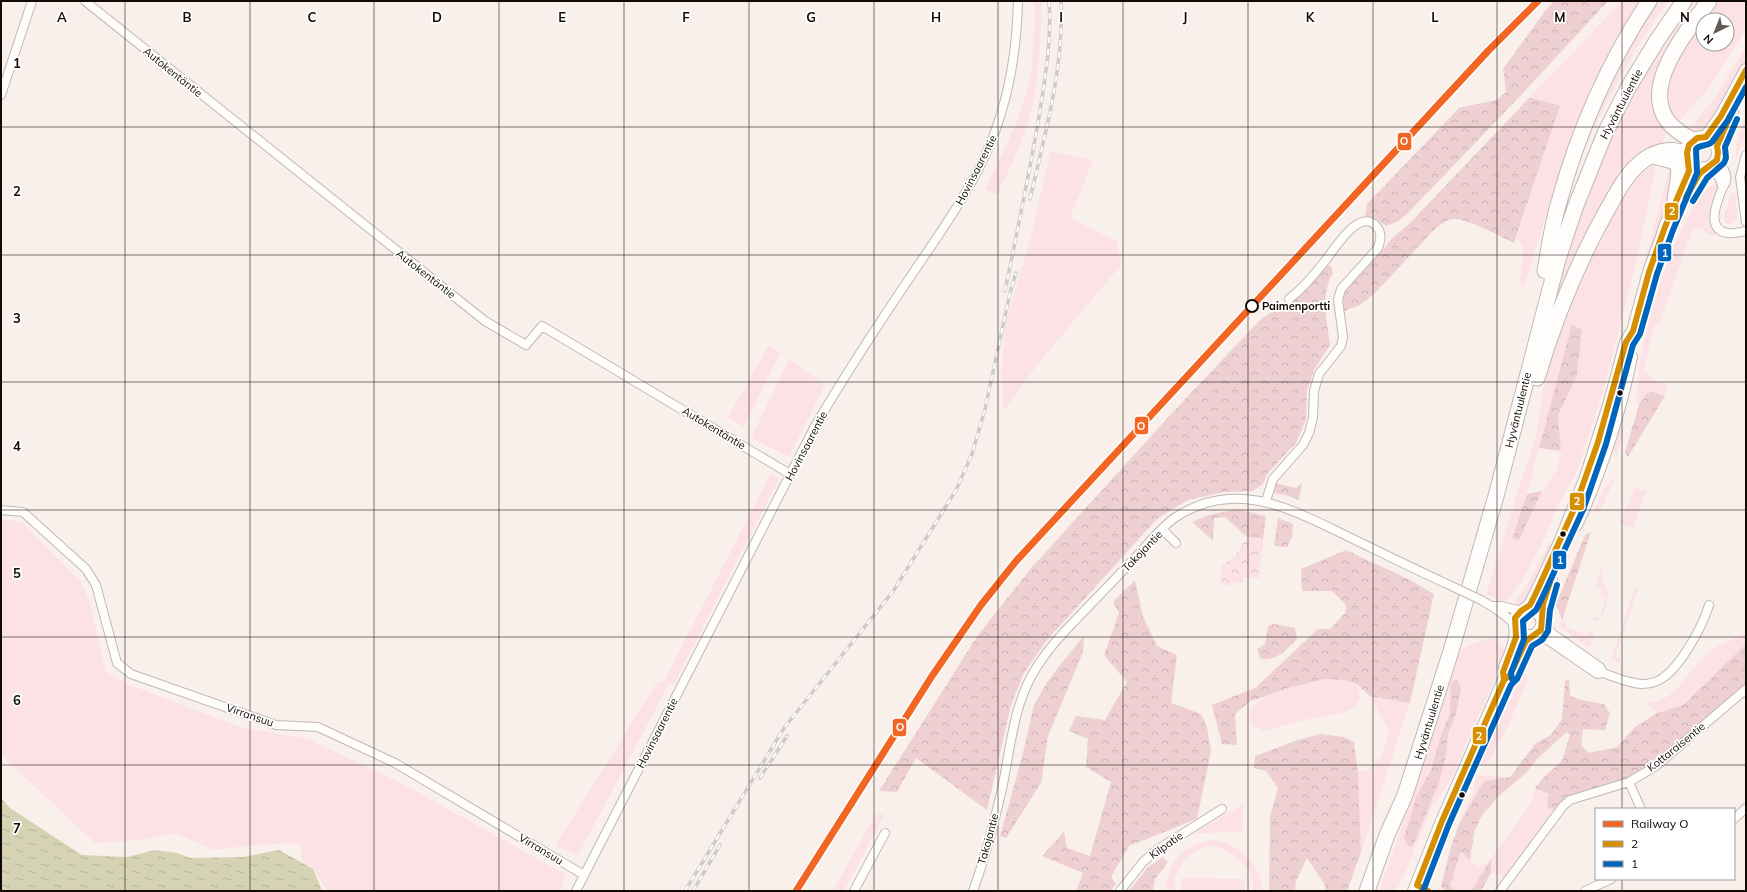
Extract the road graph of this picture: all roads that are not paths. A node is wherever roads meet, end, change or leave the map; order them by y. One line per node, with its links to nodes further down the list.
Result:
1 (32, 1): 10 (street)
2 (85, 1): 24 (street, Autokentäntie)
3 (1018, 1): 24 (street, Hovinsaarentie)
4 (1649, 1): 21 (highway)
5 (1672, 1): 21 (highway, Hyväntuulentie)
6 (1684, 1): 25 (highway, Hyväntuulentie)
7 (1709, 1): 11 (highway)
8 (1746, 70): 11 (street)
9 (1746, 85): 12 (street)
10 (1, 95)
11 (1700, 139): 12 (street); 15 (street)
12 (1716, 146): 16 (street)
13 (1652, 155): 15 (highway); 17 (highway); 25 (highway)
14 (1746, 155): 18 (street)
15 (1689, 159): 16 (street); 17 (street)
16 (1710, 165): 19 (street); 20 (street)
17 (1676, 202): 20 (street)
18 (1746, 222)
19 (1746, 231)
20 (1662, 237): 23 (street)
21 (1545, 270): 45 (highway, Hyväntuulentie)
22 (1289, 299): 26 (street)
23 (1632, 331): 32 (street); 33 (street)
24 (790, 474): 46 (street, Hovinsaarentie)
25 (1496, 496): 45 (highway, Hyväntuulentie)
26 (1266, 502): 28 (street, Takojantie); 31 (street, Takojantie, bridge)
27 (1, 510): 46 (street, Virransuu)
28 (1162, 529): 29 (street); 51 (street, Takojantie)
29 (1176, 543)
30 (1710, 605): 36 (street)
31 (1492, 606): 32 (street, Takojantie); 34 (street, Takojantie)
32 (1523, 610): 33 (street); 34 (street)
33 (1542, 620): 35 (street); 36 (street)
34 (1515, 627): 35 (street); 37 (street)
35 (1532, 636): 36 (street); 37 (street)
36 (1603, 673)
37 (1504, 680): 48 (street)
38 (1746, 689): 39 (street, Kottaraisentie)
39 (1629, 782): 40 (street); 54 (street, Kottaraisentie)
40 (1641, 808)
41 (1746, 808): 43 (street)
42 (1222, 809): 52 (street, Kilpatie)
43 (1735, 818)
44 (885, 833): 50 (street)
45 (1386, 835): 53 (highway, Hyväntuulentie)
46 (584, 875): 49 (street, Hovinsaarentie)
47 (1609, 880): 55 (street)
48 (1420, 889)
49 (576, 891)
50 (854, 891)
51 (972, 891)
52 (1120, 891)
53 (1367, 891)
54 (1500, 891)
55 (1585, 891)

